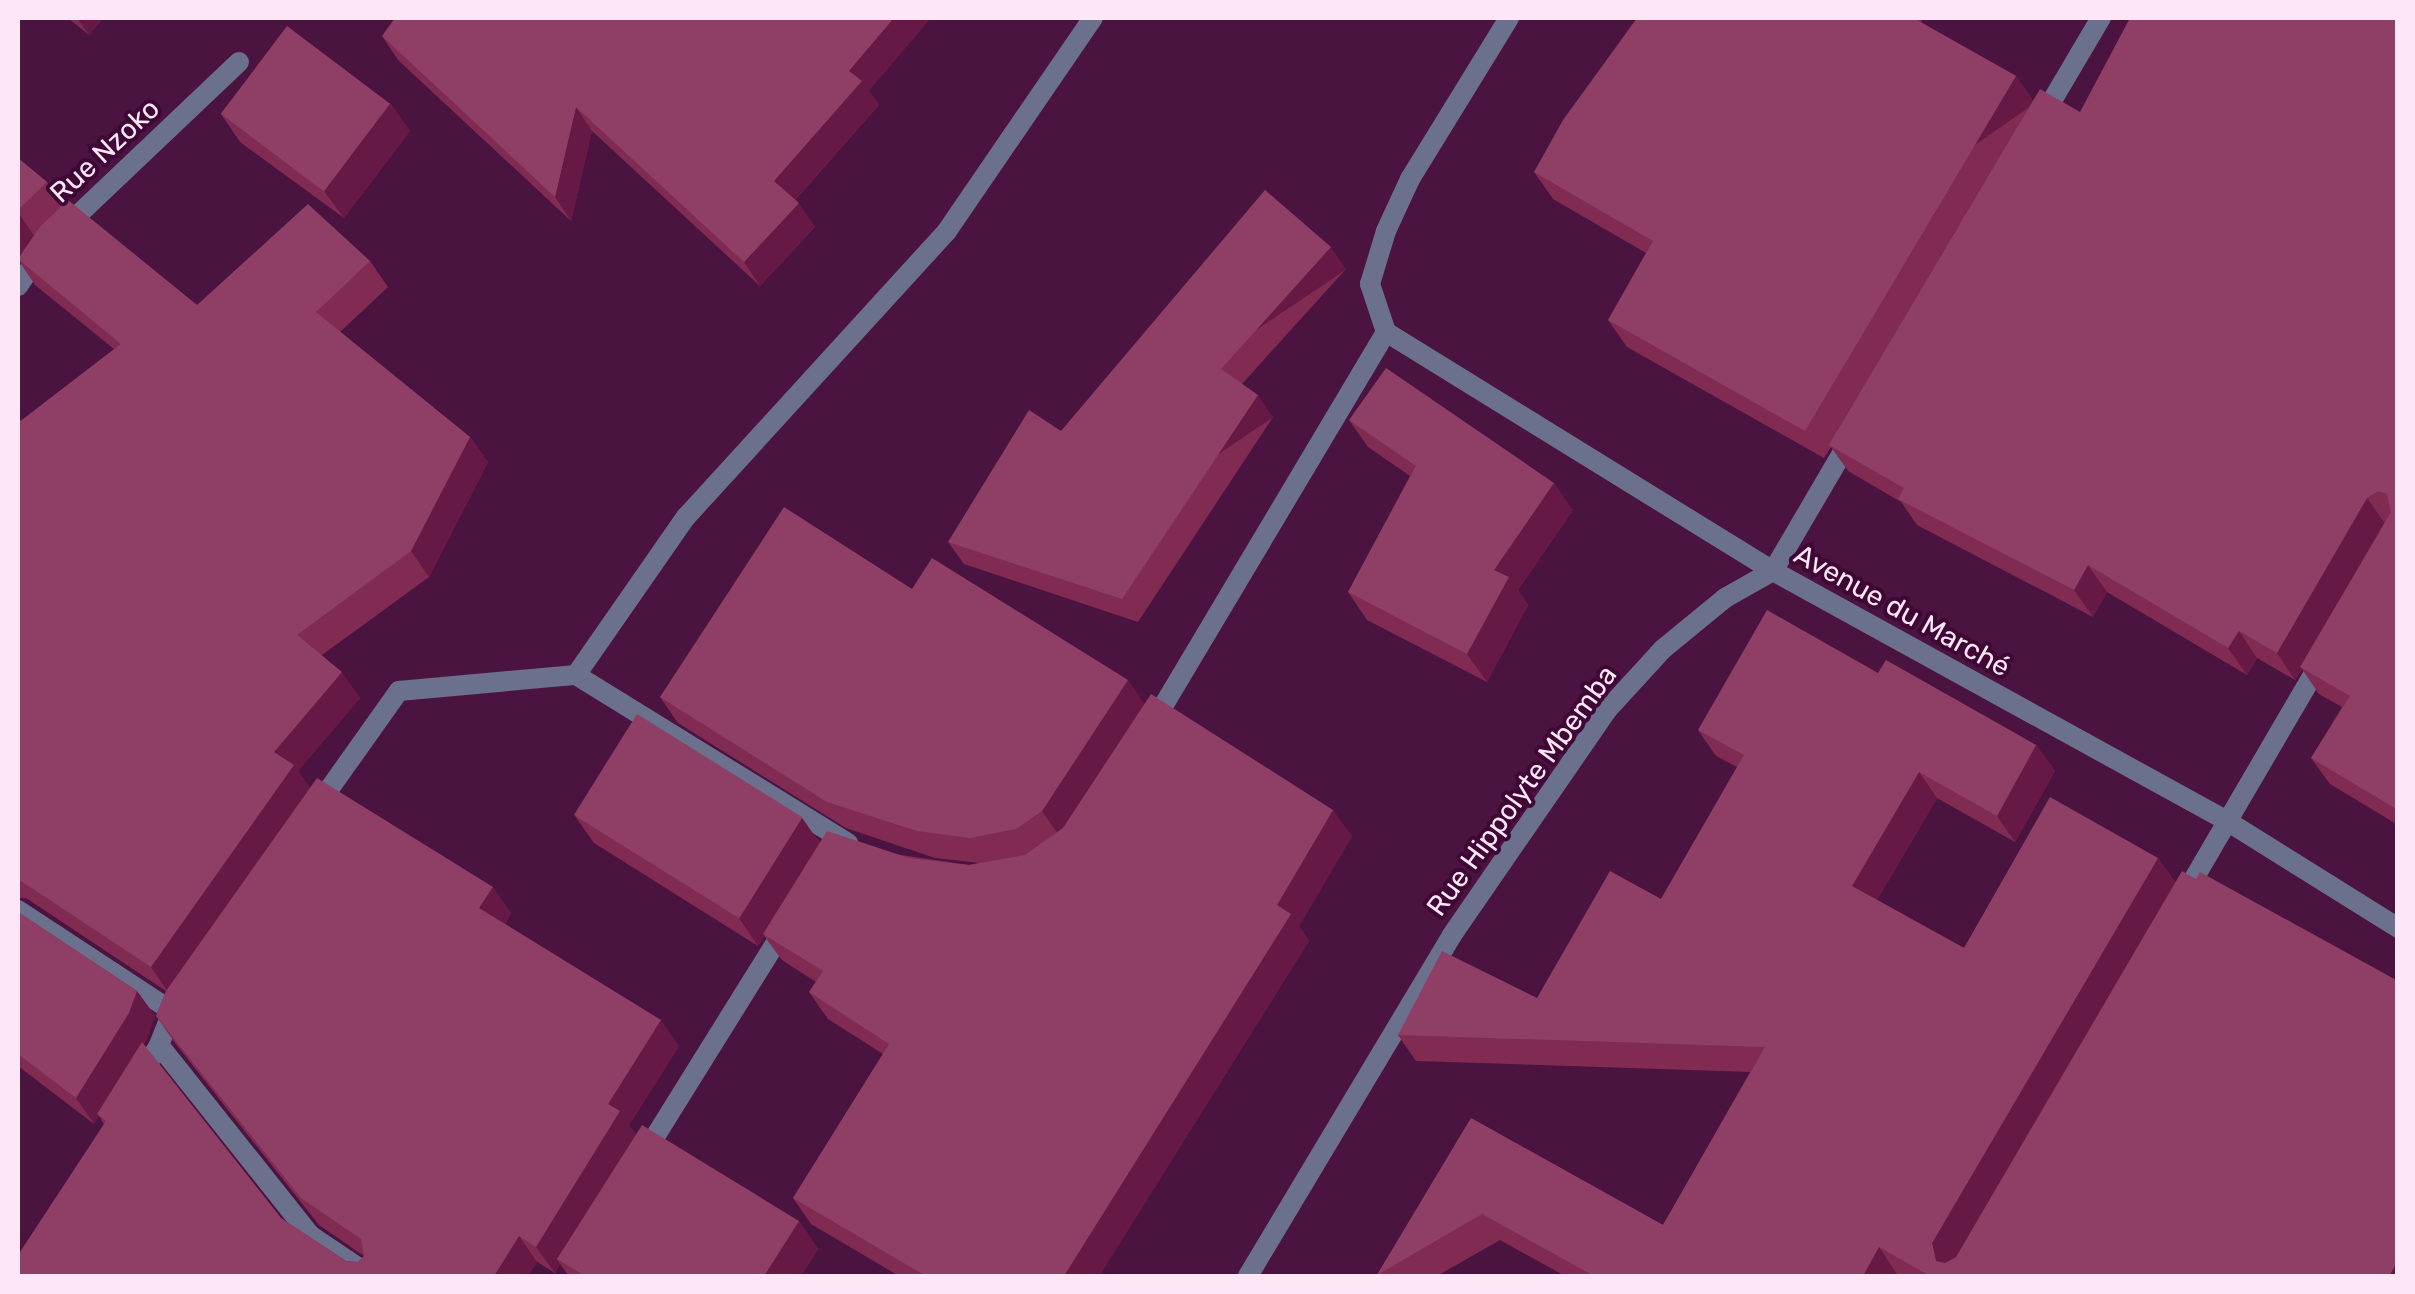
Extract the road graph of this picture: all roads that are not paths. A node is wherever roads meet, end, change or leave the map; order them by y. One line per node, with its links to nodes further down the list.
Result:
1 (1093, 18): 11 (street)
2 (1508, 18): 7 (street)
3 (2101, 18): 5 (street)
4 (239, 62): 6 (street, Rue Nzoko)
5 (2032, 135)
6 (18, 286)
7 (1386, 332): 9 (street, Avenue du Marché); 12 (street)
8 (1862, 420): 9 (street)
9 (1773, 571): 14 (street, Avenue du Marché); 24 (street, Rue Hippolyte Mbemba)
10 (2337, 634): 14 (street)
11 (576, 675): 13 (street); 15 (street)
12 (1137, 749)
13 (308, 819)
14 (2227, 822): 18 (street); 19 (street, Avenue du Marché)
15 (877, 853)
16 (18, 910): 20 (street)
17 (795, 913): 22 (street)
18 (2168, 922)
19 (2398, 928)
20 (159, 1045): 21 (street); 23 (street)
21 (129, 1094)
22 (626, 1182)
23 (371, 1276)
24 (1248, 1276)

